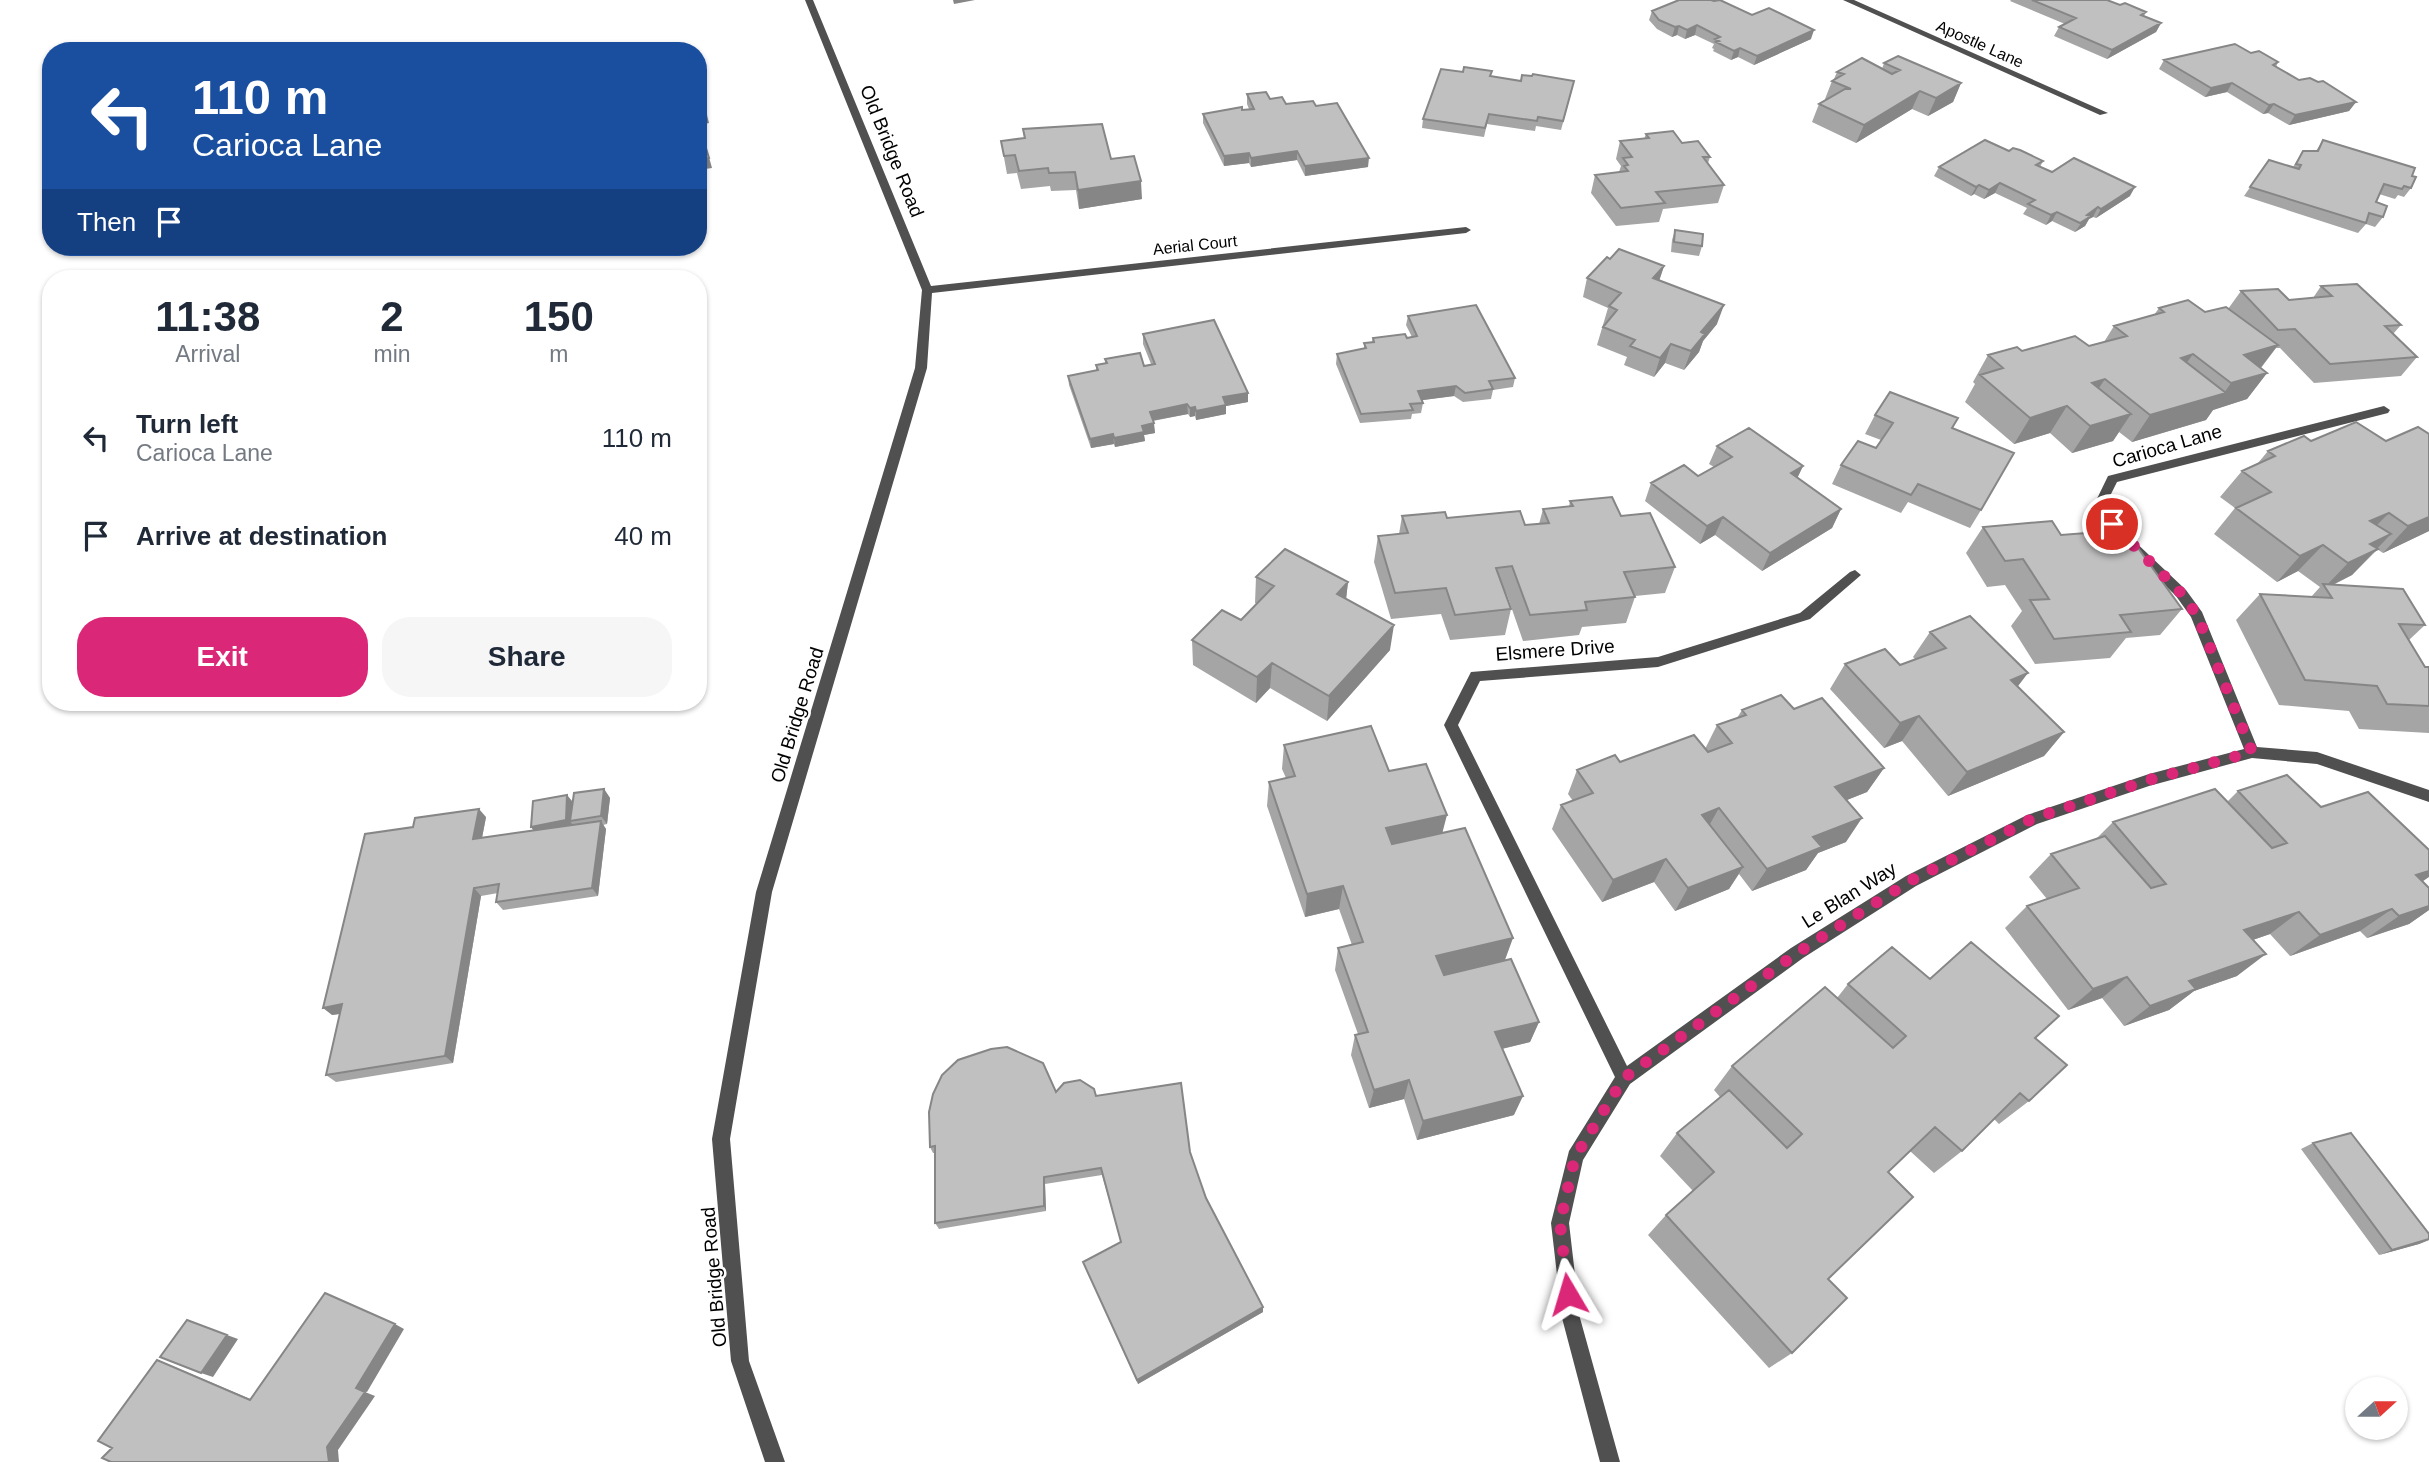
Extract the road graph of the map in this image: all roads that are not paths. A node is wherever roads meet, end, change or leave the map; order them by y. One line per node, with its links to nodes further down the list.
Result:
1 (809, 0): 5 (street, Old Bridge Road)
2 (1847, 0): 3 (street, Apostle Lane)
3 (2103, 113)
4 (1466, 230): 5 (street, Aerial Court)
5 (927, 290): 11 (street, Old Bridge Road)
6 (2384, 410): 8 (street, Carioca Lane)
7 (1855, 575): 10 (street, Elsmere Drive)
8 (2252, 752): 9 (street, Le Blan Way); 10 (street, Le Blan Way)
9 (2429, 796)
10 (1624, 1078): 12 (street, Le Blan Way)
11 (775, 1462)
12 (1610, 1462)

